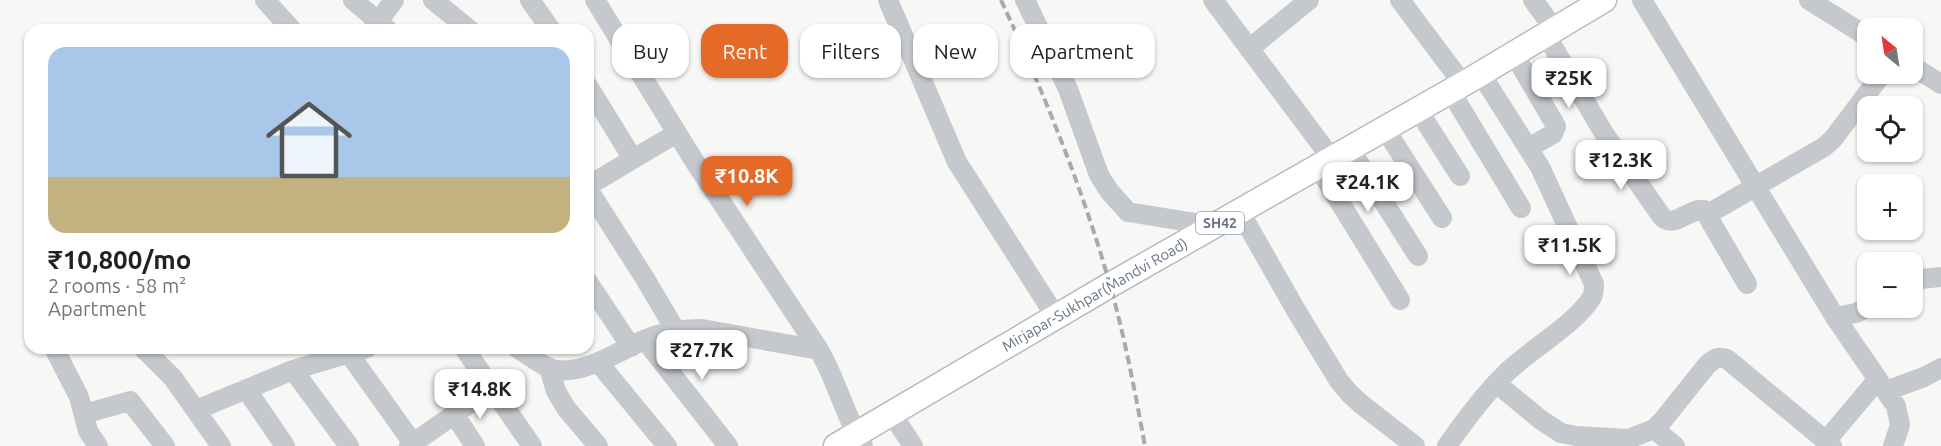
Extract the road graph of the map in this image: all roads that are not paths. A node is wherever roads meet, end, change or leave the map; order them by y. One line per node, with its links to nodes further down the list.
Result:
1 (266, 0): 16 (street)
2 (352, 0): 17 (street)
3 (394, 0): 18 (street)
4 (433, 0): 19 (street)
5 (530, 0): 20 (street)
6 (595, 0): 32 (street)
7 (888, 0): 52 (street)
8 (1025, 0): 44 (street)
9 (1213, 0): 23 (street)
10 (1309, 0): 23 (street)
11 (1401, 0): 26 (street)
12 (1533, 0): 22 (street)
13 (1604, 0): 22 (main road, Mirjapar-Sukhpar(Mandvi Road) / SH42)
14 (1642, 0): 38 (street)
15 (1809, 0): 21 (street)
16 (287, 24)
17 (377, 24)
18 (382, 24)
19 (463, 24)
20 (547, 24)
21 (1857, 30)
22 (1550, 32): 24 (main road, Mirjapar-Sukhpar(Mandvi Road) / SH42); 42 (street)
23 (1250, 49): 34 (street)
24 (1514, 54): 26 (main road, Mirjapar-Sukhpar(Mandvi Road) / SH42); 33 (street)
25 (1923, 73): 28 (street)
26 (1465, 83): 30 (main road, Mirjapar-Sukhpar(Mandvi Road) / SH42); 33 (street); 40 (street)
27 (1874, 84): 38 (street)
28 (1941, 84)
29 (594, 96): 35 (street)
30 (1418, 110): 31 (main road, Mirjapar-Sukhpar(Mandvi Road) / SH42); 36 (street)
31 (1385, 129): 34 (main road, Mirjapar-Sukhpar(Mandvi Road) / SH42); 43 (street)
32 (677, 133): 35 (street); 56 (street)
33 (1528, 148): 67 (street)
34 (1334, 158): 41 (main road, Mirjapar-Sukhpar(Mandvi Road) / SH42); 45 (street); 50 (street)
35 (633, 159): 37 (street)
36 (1460, 176)
37 (594, 184)
38 (1755, 186): 42 (street); 53 (street)
39 (594, 198): 54 (street)
40 (1521, 208)
41 (1240, 212): 44 (main road, Mirjapar-Sukhpar(Mandvi Road) / SH42); 90 (street)
42 (1708, 214): 48 (street)
43 (1442, 219)
44 (1214, 226): 52 (main road, Mirjapar-Sukhpar(Mandvi Road) / SH42)
45 (1418, 256)
46 (1941, 277): 47 (street)
47 (1923, 279)
48 (1747, 284)
49 (594, 289): 55 (street)
50 (1400, 300)
51 (1857, 312): 53 (street)
52 (1056, 317): 74 (main road, Mirjapar-Sukhpar(Mandvi Road) / SH42)
53 (1835, 317): 68 (street)
54 (676, 331): 55 (street); 56 (street)
55 (638, 343): 63 (street); 88 (street)
56 (819, 350): 76 (street)
57 (57, 354): 72 (street)
58 (149, 354): 71 (street)
59 (338, 354): 66 (street)
60 (349, 354): 78 (street)
61 (468, 354): 69 (street)
62 (527, 354): 64 (street)
63 (598, 362): 64 (street); 87 (street)
64 (549, 368): 86 (street)
65 (1941, 368): 68 (street)
66 (292, 370): 70 (street); 83 (street)
67 (1496, 383): 75 (street); 91 (street)
68 (1882, 385): 77 (street); 93 (street)
69 (492, 388): 73 (street); 85 (street)
70 (246, 389): 71 (street); 82 (street)
71 (196, 410): 81 (street)
72 (84, 414): 79 (street); 80 (street)
73 (454, 414): 78 (street); 84 (street)
74 (892, 414): 76 (main road, Mirjapar-Sukhpar(Mandvi Road) / SH42); 89 (street)
75 (1654, 429): 77 (street); 92 (street)
76 (852, 442)
77 (1829, 444)
78 (412, 445)
79 (98, 446)
80 (165, 446)
81 (221, 446)
82 (285, 446)
83 (349, 446)
84 (475, 446)
85 (532, 446)
86 (598, 446)
87 (667, 446)
88 (728, 446)
89 (913, 446)
90 (1415, 446)
91 (1448, 446)
92 (1675, 446)
93 (1893, 446)

